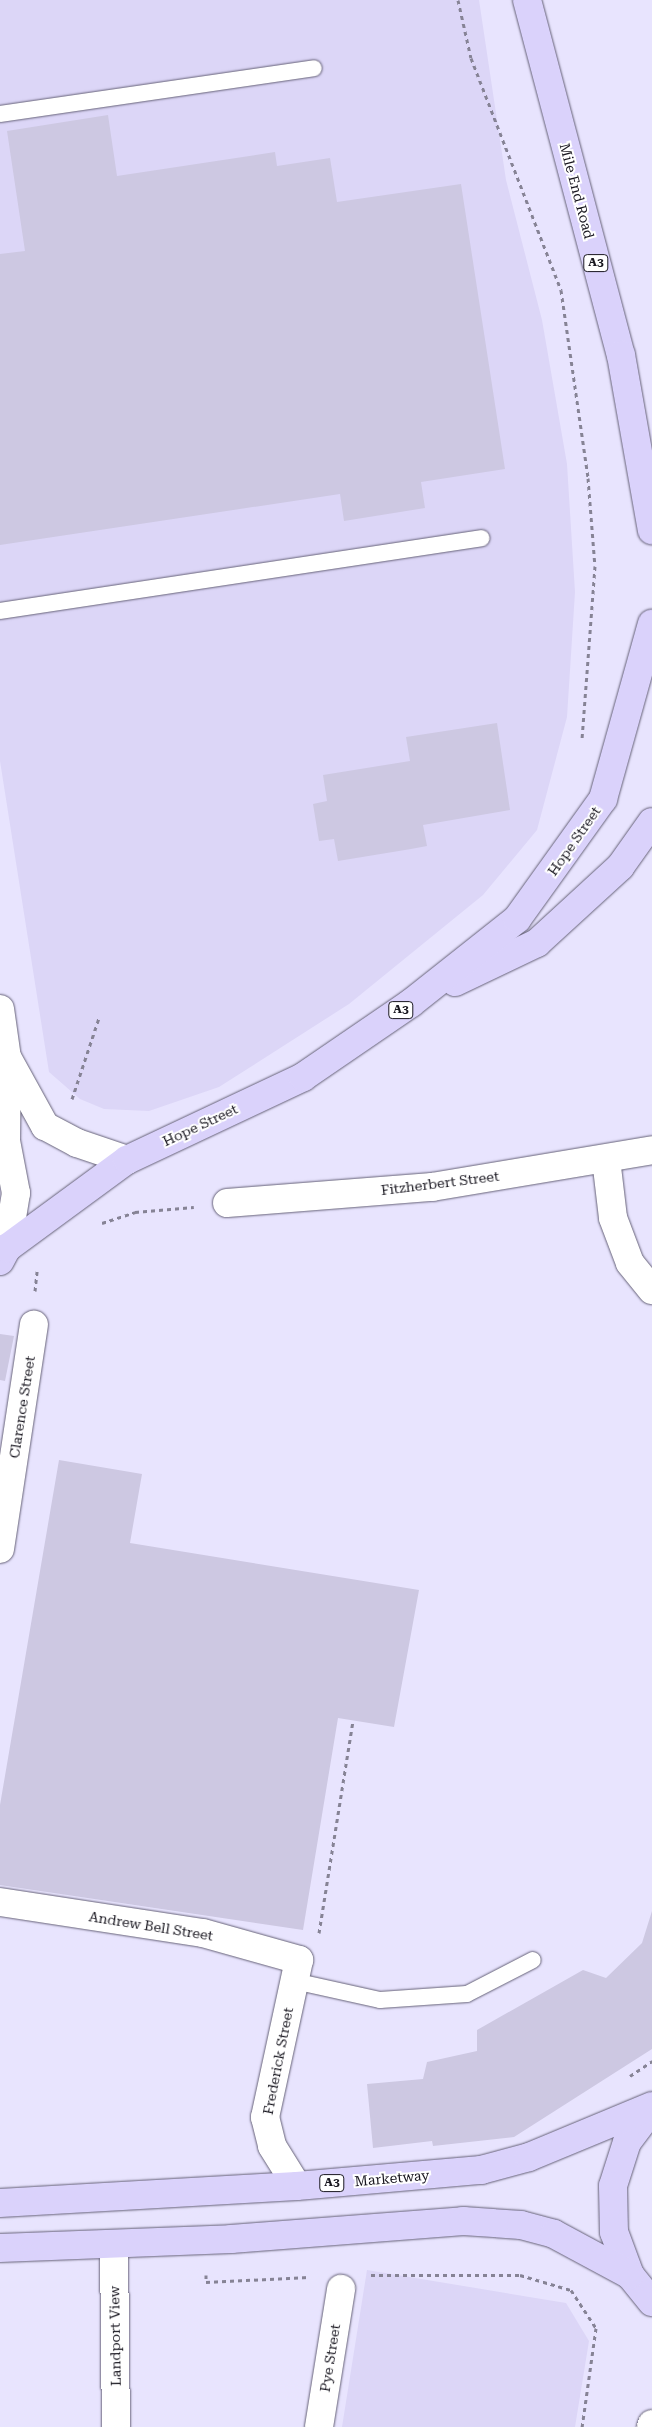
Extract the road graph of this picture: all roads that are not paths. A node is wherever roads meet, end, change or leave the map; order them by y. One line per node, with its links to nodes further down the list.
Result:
1 (527, 0): 4 (main road, Mile End Road / A3)
2 (314, 68): 3 (lane)
3 (0, 114)
4 (652, 530)
5 (482, 538): 6 (lane)
6 (0, 611)
7 (652, 624): 9 (main road, Hope Street / A3)
8 (652, 822): 9 (main road, Hope Street / A3)
9 (411, 1003): 14 (main road, Hope Street / A3)
10 (0, 1010): 11 (street)
11 (7, 1058): 14 (street); 16 (street)
12 (652, 1150): 13 (street, Fitzherbert Street)
13 (606, 1159): 15 (street, Fitzherbert Street); 17 (street)
14 (127, 1160): 16 (main road, Hope Street / A3)
15 (227, 1203)
16 (4, 1254)
17 (652, 1290)
18 (34, 1325): 19 (street, Clarence Street)
19 (0, 1549)
20 (0, 1902): 22 (street, Andrew Bell Street)
21 (533, 1960): 22 (lane)
22 (297, 1970): 24 (street, Frederick Street)
23 (652, 2108): 24 (main road, Marketway / A3); 28 (main road)
24 (297, 2186): 25 (main road, Marketway / A3)
25 (1, 2202)
26 (114, 2244): 27 (main road); 28 (main road); 31 (street, Landport View)
27 (0, 2248)
28 (630, 2275): 30 (main road)
29 (351, 2282): 32 (street, Pye Street)
30 (652, 2302)
31 (116, 2427)
32 (319, 2427)

